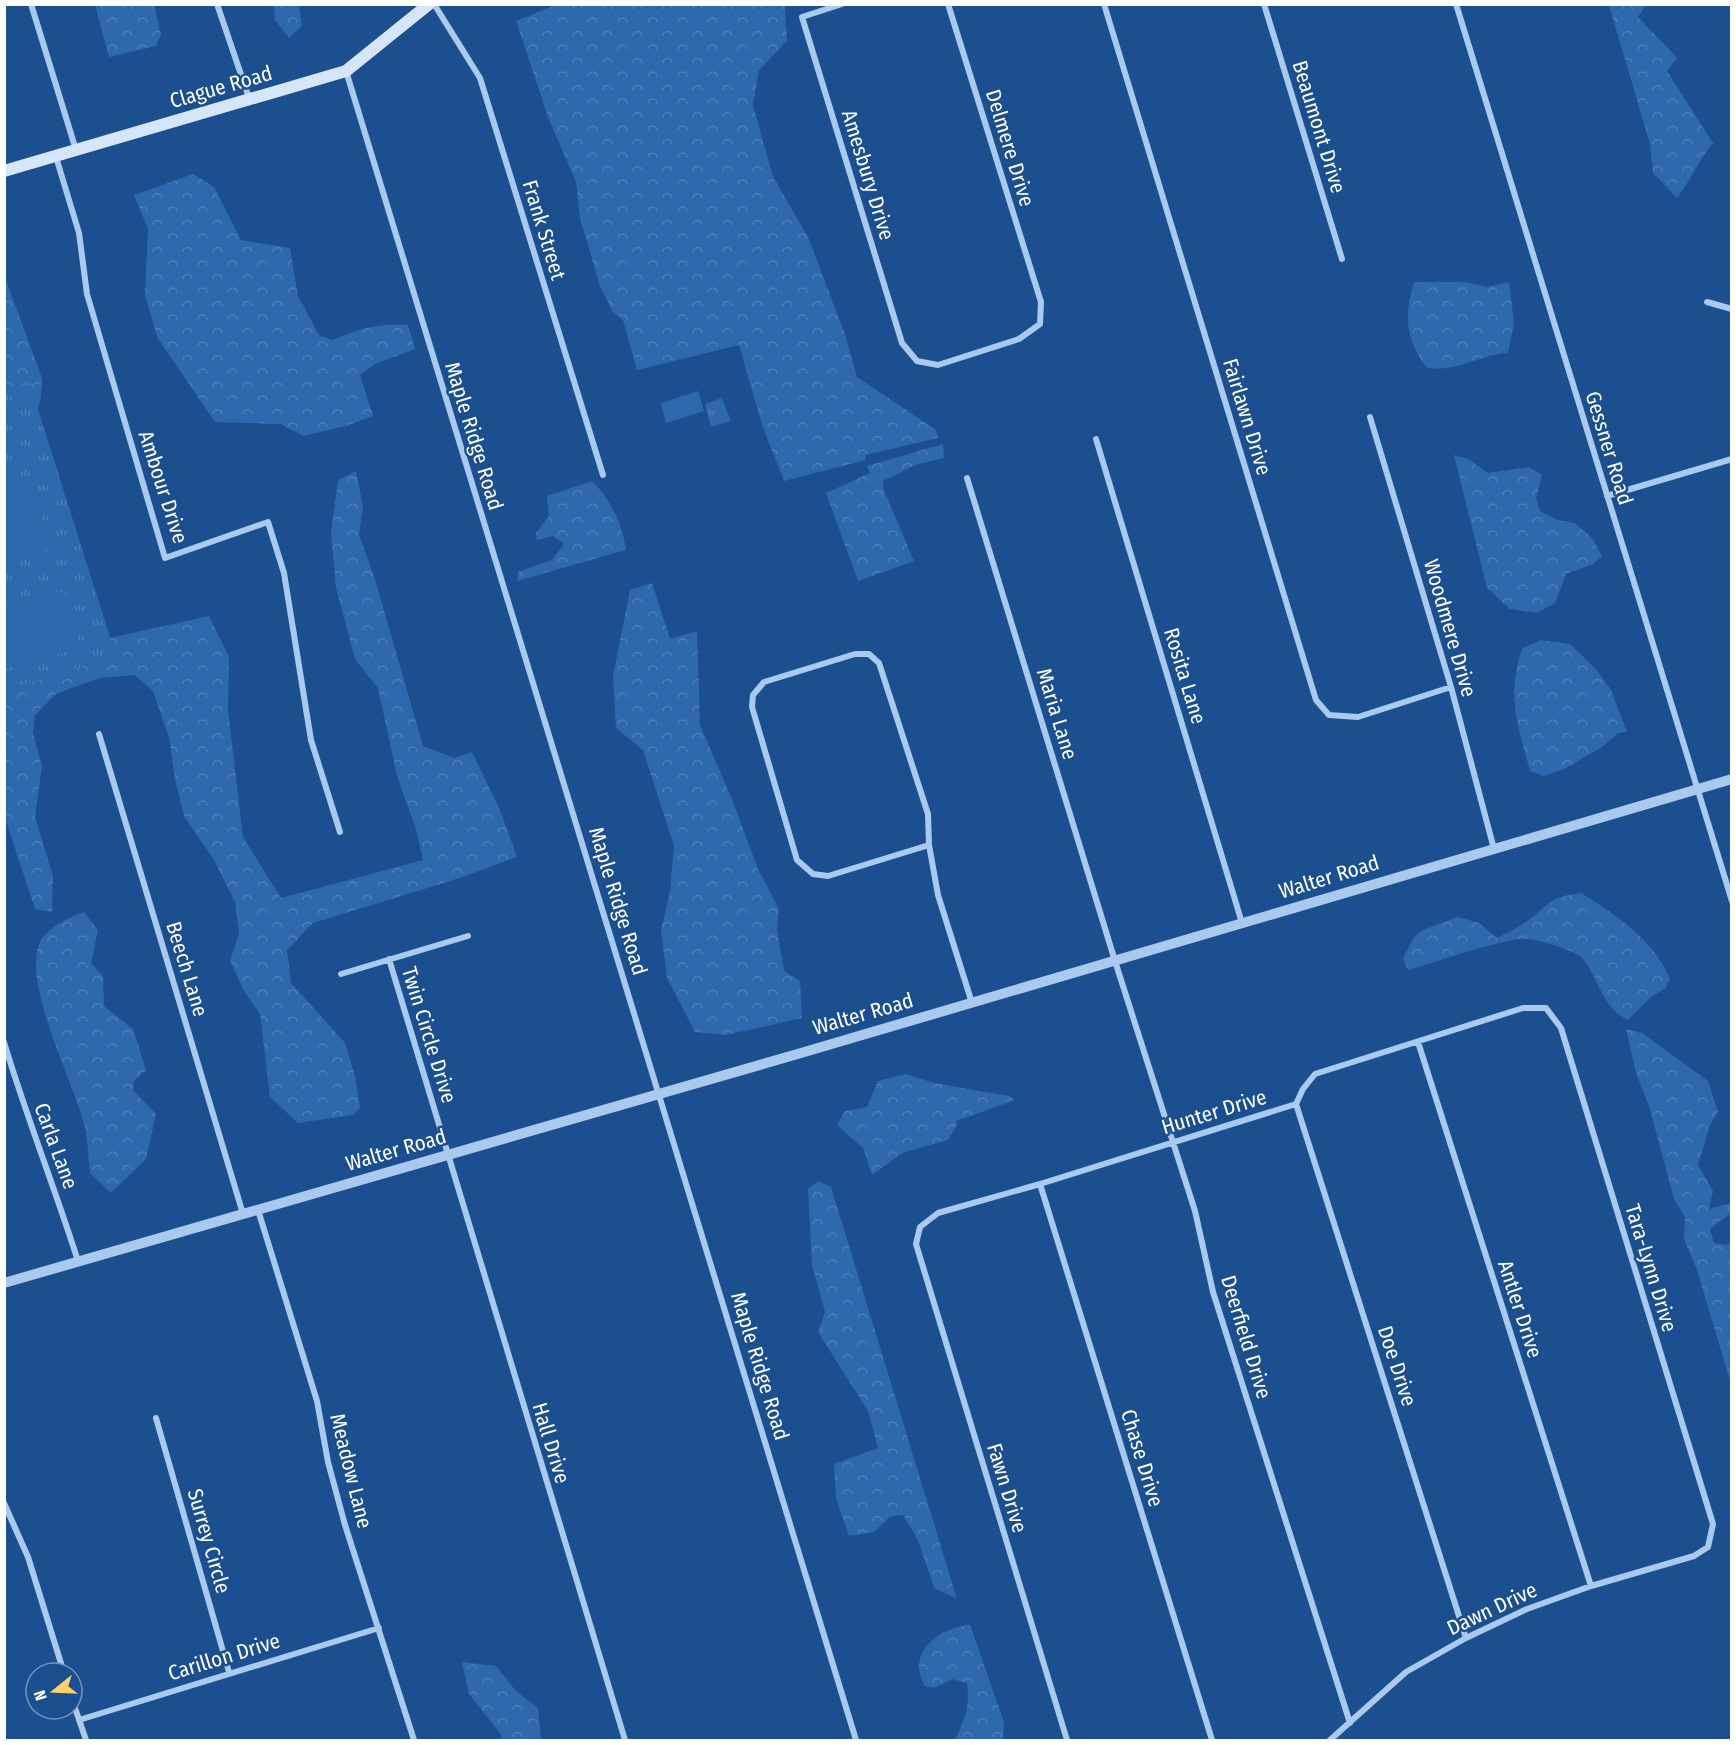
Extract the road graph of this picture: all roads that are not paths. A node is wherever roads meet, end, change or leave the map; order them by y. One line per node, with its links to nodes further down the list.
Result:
1 (31, 4): 11 (street)
2 (217, 4): 10 (street)
3 (842, 4): 17 (street, Amesbury Drive)
4 (948, 4): 17 (street, Delmere Drive)
5 (1104, 4): 24 (street, Fairlawn Drive)
6 (1264, 4): 14 (street, Beaumont Drive)
7 (1456, 4): 23 (street, Gessner Road)
8 (429, 5): 9 (main road, Clague Road); 21 (street, Frank Street)
9 (346, 71): 10 (main road, Clague Road); 41 (street, Maple Ridge Road)
10 (249, 99): 11 (main road, Clague Road)
11 (76, 150): 12 (main road, Clague Road)
12 (56, 157): 13 (main road, Clague Road); 28 (street, Ambour Drive)
13 (4, 171)
14 (1342, 259)
15 (1707, 302): 16 (street)
16 (1731, 309)
17 (902, 343)
18 (1370, 417): 24 (street, Woodmere Drive)
19 (1096, 439): 32 (street, Rosita Lane)
20 (1731, 459): 23 (street)
21 (603, 475)
22 (967, 478): 35 (street, Maria Lane)
23 (1607, 496): 27 (street, Gessner Road)
24 (1451, 687): 30 (street, Woodmere Drive)
25 (99, 734): 47 (street, Beech Lane)
26 (1731, 779): 27 (street, Walter Road)
27 (1697, 789): 30 (street, Walter Road); 31 (street, Gessner Road)
28 (340, 832)
29 (929, 845): 29 (street); 37 (street)
30 (1494, 849): 32 (street, Walter Road)
31 (1731, 902)
32 (1242, 923): 35 (street, Walter Road)
33 (468, 936): 34 (street, Twin Circle Drive)
34 (389, 959): 36 (street, Twin Circle Drive); 44 (street, Twin Circle Drive)
35 (1115, 961): 37 (street, Walter Road); 43 (street, Deerfield Drive)
36 (341, 974)
37 (972, 1003): 41 (street, Walter Road)
38 (1523, 1008): 40 (street, Hunter Drive); 53 (street, Tara-Lynn Drive)
39 (4, 1042): 49 (street, Carla Lane)
40 (1418, 1042): 42 (street, Hunter Drive); 54 (street, Antler Drive)
41 (660, 1093): 44 (street, Walter Road); 65 (street, Maple Ridge Road)
42 (1296, 1104): 43 (street, Hunter Drive); 56 (street, Doe Drive)
43 (1173, 1143): 45 (street, Hunter Drive); 61 (street, Deerfield Drive)
44 (446, 1156): 46 (street, Walter Road); 64 (street, Hall Drive)
45 (1040, 1185): 48 (street, Hunter Drive); 67 (street, Chase Drive)
46 (258, 1210): 47 (street, Walter Road); 55 (street, Meadow Lane)
47 (243, 1214): 49 (street, Walter Road)
48 (916, 1244): 66 (street, Fawn Drive)
49 (78, 1261): 50 (street, Walter Road)
50 (4, 1282)
51 (156, 1418): 58 (street, Surrey Circle)
52 (4, 1503): 57 (street)
53 (1694, 1556): 54 (street, Dawn Drive)
54 (1591, 1586): 56 (street, Dawn Drive)
55 (379, 1628): 58 (street, Carillon Drive); 63 (street, Meadow Lane)
56 (1466, 1638): 61 (street, Dawn Drive)
57 (60, 1661)
58 (229, 1672): 59 (street, Carillon Drive)
59 (84, 1718)
60 (79, 1721): 62 (street)
61 (1350, 1723): 68 (street, Dawn Drive)
62 (86, 1740)
63 (414, 1740)
64 (625, 1740)
65 (856, 1740)
66 (1067, 1740)
67 (1212, 1740)
68 (1330, 1740)

